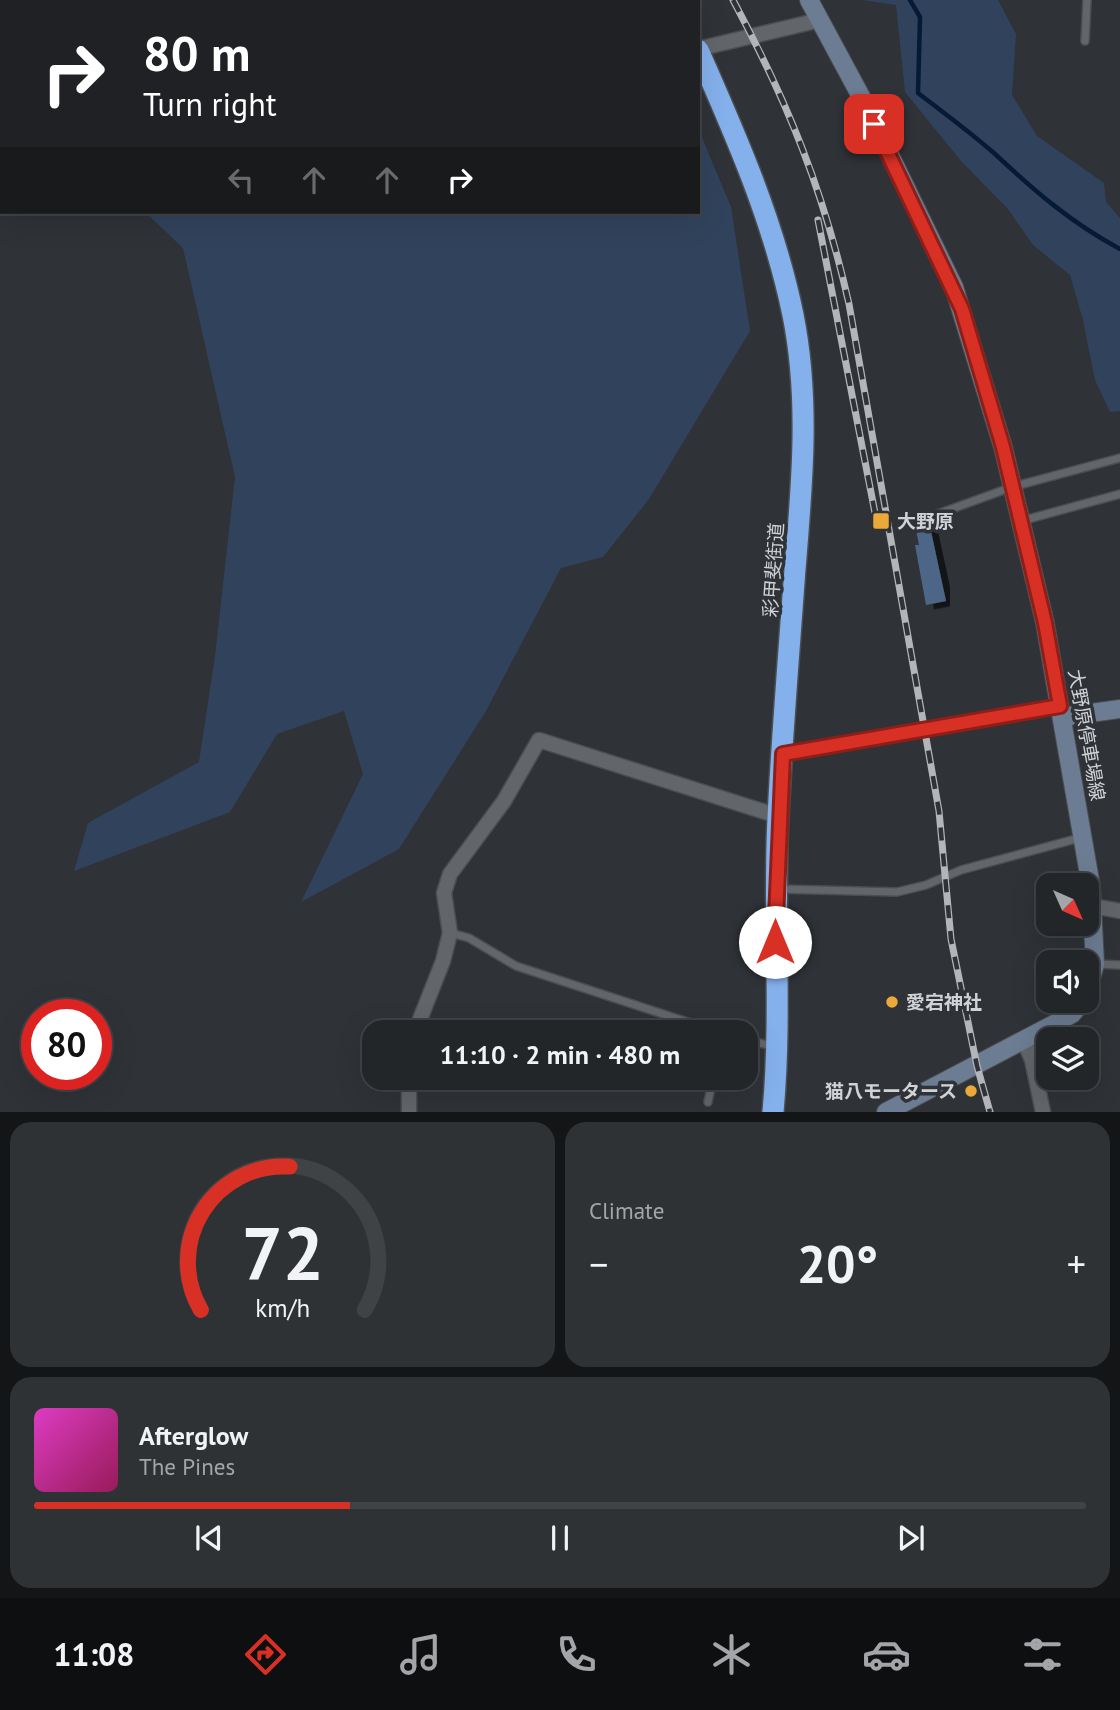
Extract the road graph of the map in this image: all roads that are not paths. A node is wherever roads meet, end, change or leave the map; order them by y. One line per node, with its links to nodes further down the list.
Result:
1 (809, 0): 3 (main road, 大野原停車場線)
2 (1087, 0): 4 (lane)
3 (820, 20): 5 (street); 8 (main road, 大野原停車場線)
4 (1085, 41)
5 (700, 49)
6 (700, 54): 14 (highway, 彩甲斐街道)
7 (1120, 458): 8 (lane)
8 (1012, 487): 10 (lane); 11 (main road, 大野原停車場線)
9 (1120, 494): 11 (lane)
10 (935, 515)
11 (1021, 521): 13 (main road, 大野原停車場線)
12 (1120, 709): 13 (main road)
13 (1061, 711): 14 (lane); 16 (main road, 大野原停車場線)
14 (783, 754): 15 (highway, 彩甲斐街道)
15 (778, 816): 18 (highway, 彩甲斐街道); 21 (street)
16 (1083, 836): 17 (main road, 大野原停車場線); 18 (lane)
17 (1088, 873)
18 (775, 888): 29 (highway, 彩甲斐街道)
19 (1099, 907): 20 (street)
20 (1120, 911)
21 (450, 933): 25 (street); 26 (lane)
22 (1099, 964): 23 (lane)
23 (1120, 965)
24 (1073, 1013): 27 (main road)
25 (420, 1020)
26 (681, 1020)
27 (1024, 1041): 35 (main road); 36 (street)
28 (758, 1043): 29 (lane)
29 (777, 1047): 34 (highway, 彩甲斐街道)
30 (409, 1090): 33 (street)
31 (710, 1090): 32 (lane)
32 (708, 1102)
33 (409, 1111)
34 (773, 1111)
35 (886, 1111)
36 (1044, 1111)

